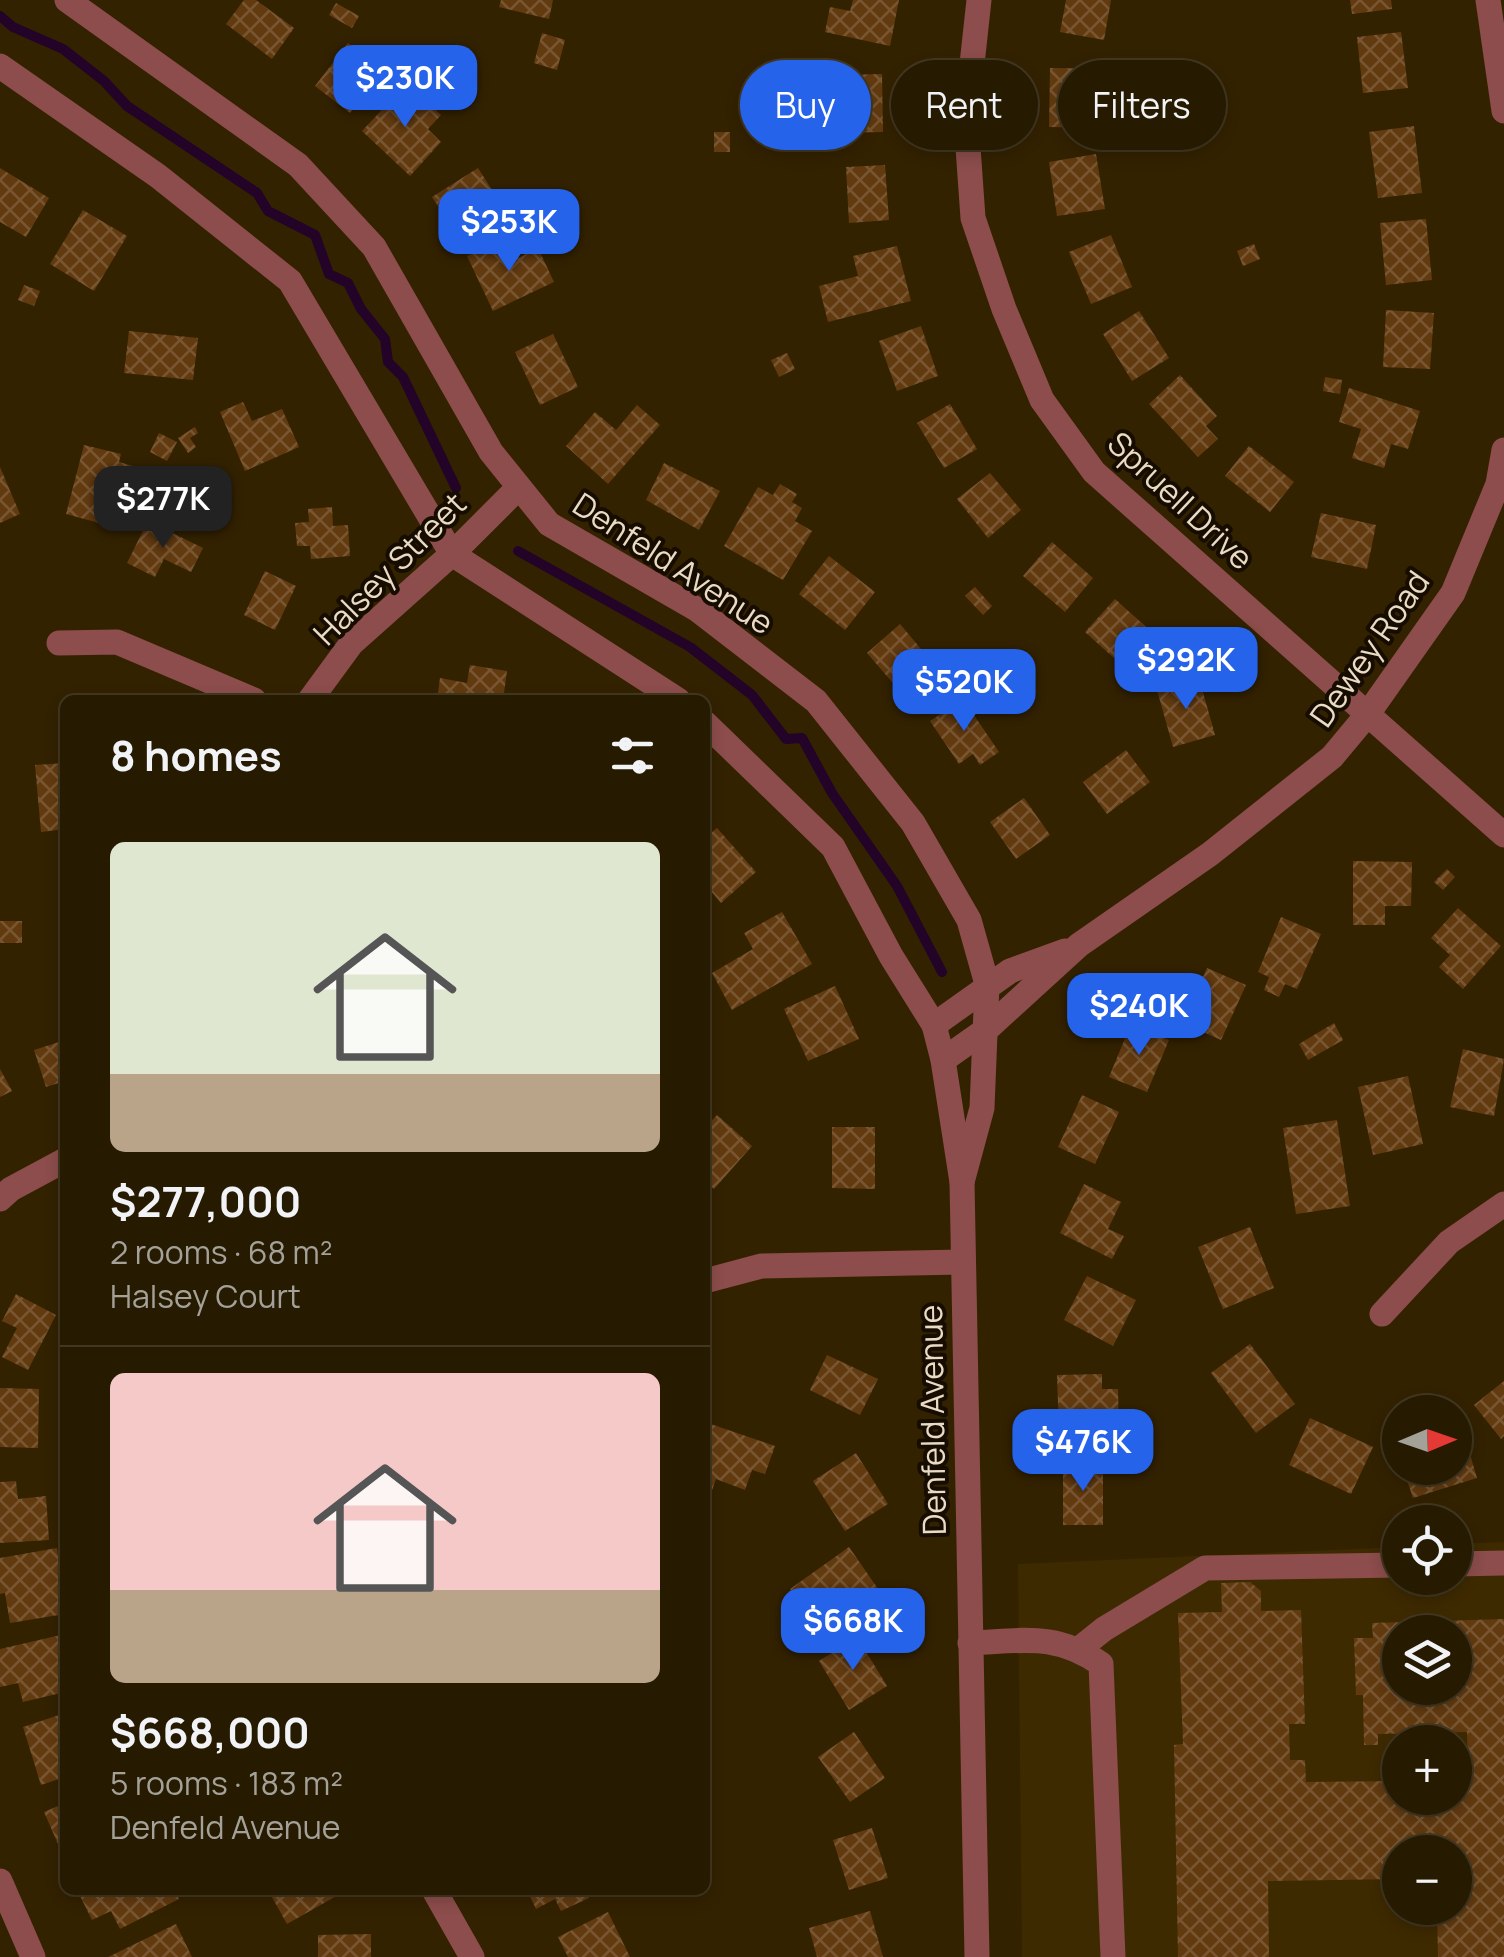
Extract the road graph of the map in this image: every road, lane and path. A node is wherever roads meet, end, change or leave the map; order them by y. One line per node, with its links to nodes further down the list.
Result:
1 (67, 0): 7 (street, Denfeld Avenue)
2 (979, 0): 13 (street, Spruell Drive)
3 (1488, 0): 5 (street)
4 (0, 66): 8 (street)
5 (1504, 111)
6 (1504, 450): 13 (street, Dewey Road)
7 (519, 487): 8 (street, Halsey Street); 17 (street, Denfeld Avenue)
8 (452, 554): 11 (street, Halsey Street); 12 (street)
9 (59, 643): 10 (street)
10 (243, 695)
11 (314, 695)
12 (670, 695)
13 (1367, 716): 15 (street, Spruell Drive); 16 (street, Dewey Road)
14 (710, 729): 18 (street, Denfeld Avenue)
15 (1504, 835)
16 (1079, 946): 17 (street, Dewey Road); 19 (street, Dewey Road)
17 (987, 984): 18 (street, Dewey Road); 19 (street, Denfeld Avenue)
18 (934, 1025): 20 (street, Denfeld Avenue)
19 (987, 1028): 20 (street, Dewey Road); 22 (street, Denfeld Avenue)
20 (944, 1060): 22 (street, Denfeld Avenue)
21 (60, 1163): 23 (street)
22 (962, 1182): 25 (street, Denfeld Avenue)
23 (0, 1199)
24 (1504, 1204): 27 (street)
25 (962, 1262): 26 (street); 31 (street, Denfeld Avenue)
26 (710, 1280)
27 (1382, 1314)
28 (1504, 1563): 29 (street)
29 (1472, 1564)
30 (1382, 1565): 32 (street)
31 (970, 1643): 32 (street); 37 (street, Denfeld Avenue)
32 (1079, 1649): 38 (street)
33 (0, 1882): 35 (street)
34 (437, 1895): 36 (street)
35 (32, 1957)
36 (472, 1957)
37 (977, 1957)
38 (1112, 1957)

